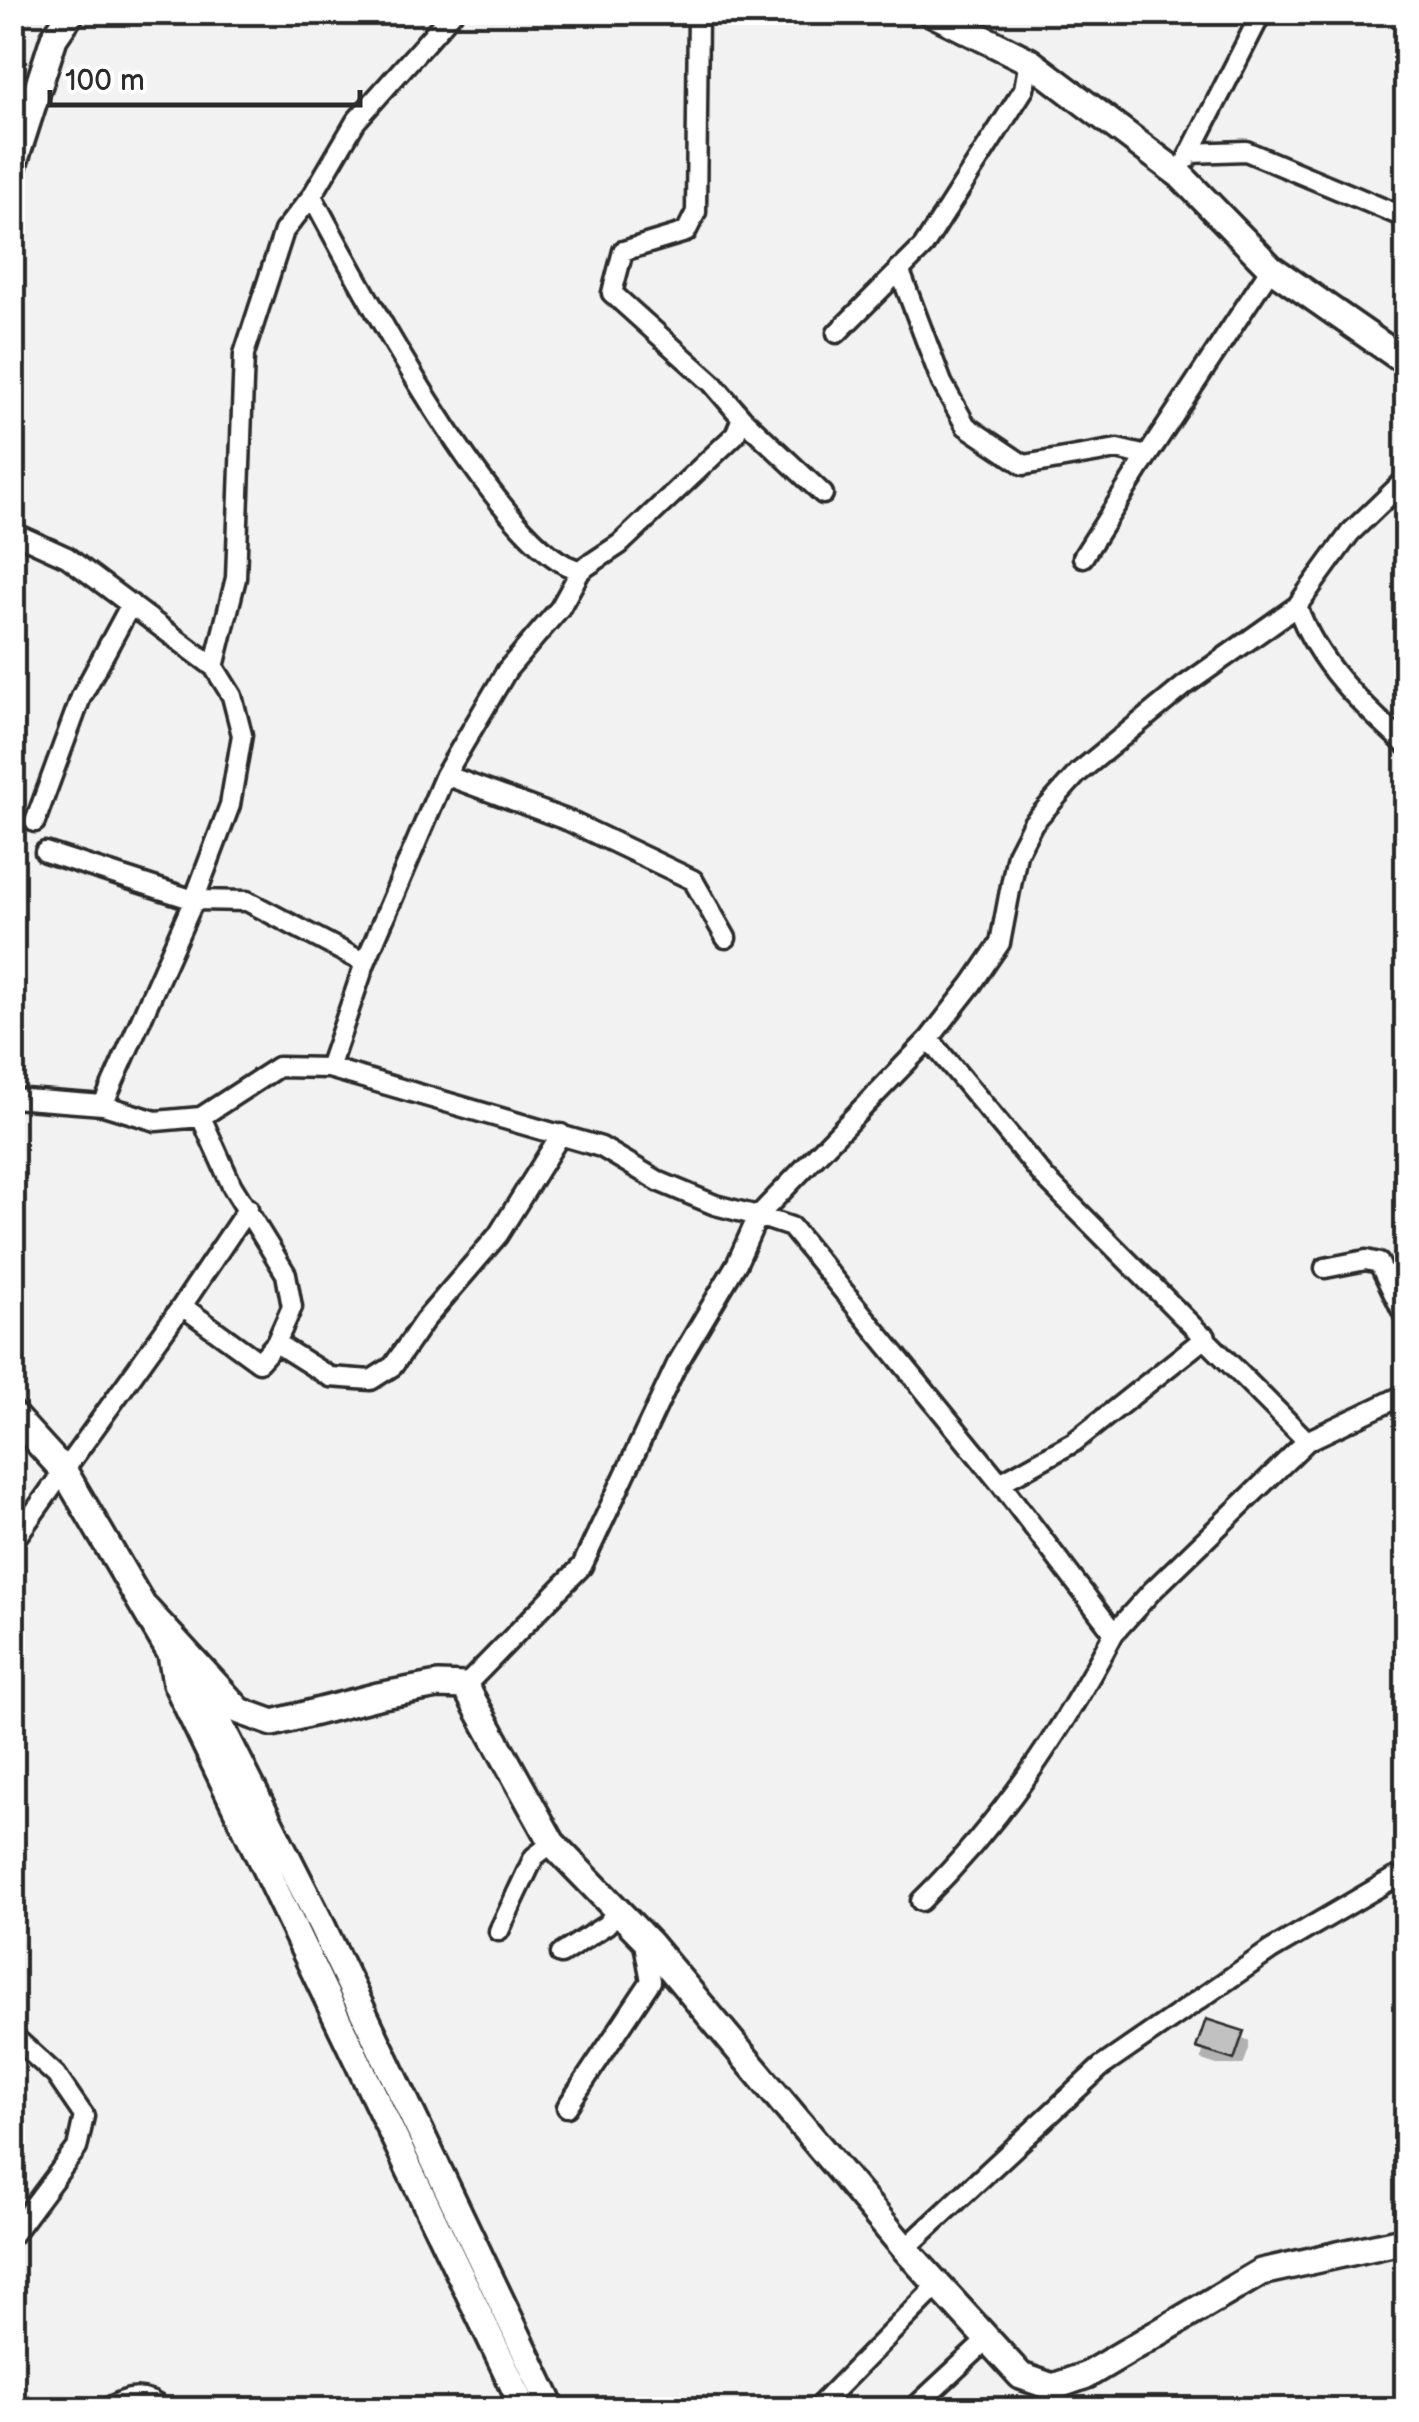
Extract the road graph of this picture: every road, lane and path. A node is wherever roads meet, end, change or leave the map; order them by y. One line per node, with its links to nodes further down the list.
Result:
1 (72, 12): 8 (main road)
2 (453, 12): 9 (street)
3 (698, 12): 15 (street)
4 (930, 12): 6 (main road)
5 (1262, 12): 7 (street)
6 (1029, 61): 7 (main road); 12 (street)
7 (1185, 164): 10 (street); 11 (main road)
8 (12, 169)
9 (312, 196): 21 (street); 24 (street)
10 (1406, 218)
11 (1271, 268): 14 (main road); 16 (street)
12 (900, 270): 13 (street); 16 (street)
13 (836, 333)
14 (1406, 362)
15 (742, 418): 18 (street); 21 (street)
16 (1147, 456): 20 (street)
17 (1406, 479): 23 (street)
18 (824, 494)
19 (12, 532): 22 (street)
20 (1084, 556)
21 (581, 570): 26 (street)
22 (131, 604): 24 (street); 27 (street)
23 (1297, 606): 25 (street); 32 (street)
24 (214, 666): 29 (street)
25 (1406, 745)
26 (446, 776): 30 (street); 31 (street)
27 (35, 822)
28 (46, 852): 29 (street)
29 (194, 900): 31 (street); 35 (street)
30 (726, 938)
31 (365, 963): 33 (street)
32 (929, 1040): 39 (street); 43 (street)
33 (329, 1068): 36 (street); 37 (street)
34 (12, 1098): 35 (street)
35 (103, 1106): 36 (street)
36 (201, 1117): 38 (street)
37 (560, 1134): 39 (street); 44 (street)
38 (248, 1208): 41 (street); 44 (street)
39 (758, 1216): 49 (street); 54 (street)
40 (1325, 1268): 42 (street)
41 (182, 1306): 44 (street); 48 (street)
42 (1406, 1319)
43 (1206, 1336): 47 (street); 49 (street)
44 (276, 1343)
45 (1406, 1394): 47 (street)
46 (12, 1414): 48 (main road)
47 (1306, 1441): 52 (street)
48 (64, 1471): 50 (street); 51 (main road)
49 (1000, 1483): 52 (street)
50 (12, 1543)
51 (146, 1609): 53 (main road); 54 (main road)
52 (1114, 1633): 57 (street)
53 (170, 1654): 71 (main road); 72 (main road)
54 (465, 1686): 55 (main road)
55 (552, 1843): 58 (main road); 59 (street)
56 (1394, 1878): 66 (street)
57 (921, 1902)
58 (619, 1910): 60 (main road); 61 (street)
59 (499, 1931)
60 (650, 1944): 63 (street); 66 (main road)
61 (561, 1954)
62 (12, 2034): 64 (street)
63 (567, 2107)
64 (12, 2235)
65 (1406, 2240): 68 (main road)
66 (905, 2249): 67 (main road)
67 (938, 2285): 68 (main road); 73 (street)
68 (986, 2341): 74 (street)
69 (106, 2410): 70 (street)
70 (164, 2410)
71 (525, 2410)
72 (553, 2410)
73 (815, 2410)
74 (912, 2410)

